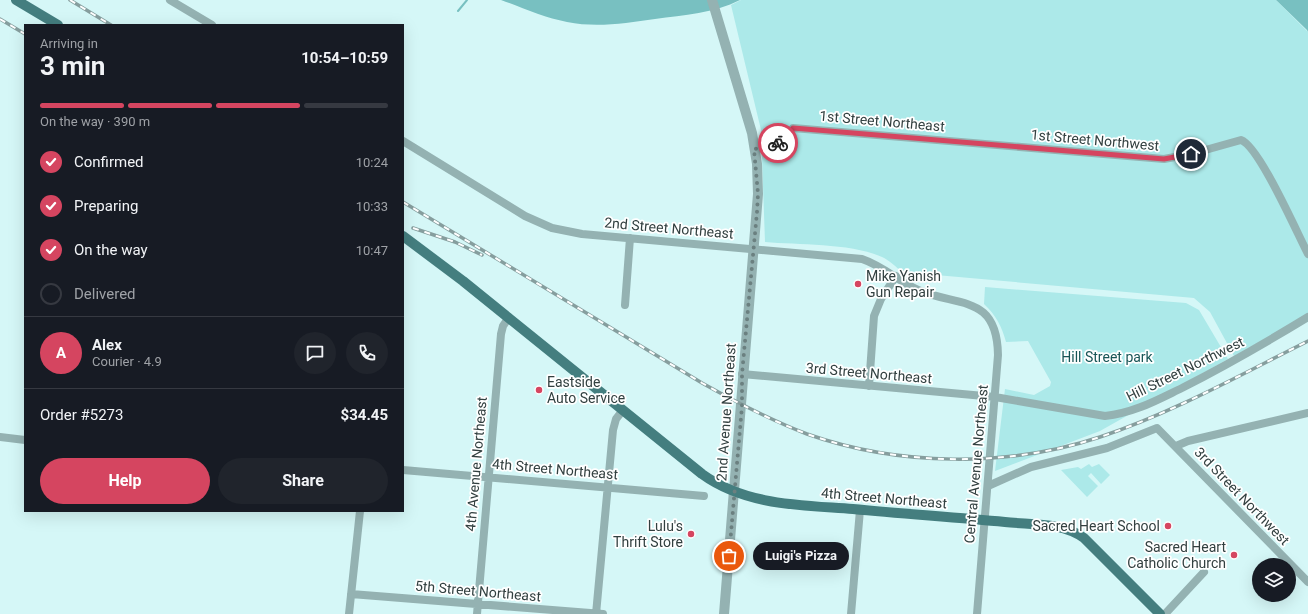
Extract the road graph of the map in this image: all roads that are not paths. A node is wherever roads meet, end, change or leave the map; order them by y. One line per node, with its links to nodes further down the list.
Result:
1 (16, 0): 4 (main road)
2 (170, 0): 5 (street)
3 (712, 0): 8 (street, 2nd Avenue Northeast)
4 (56, 24)
5 (210, 24)
6 (404, 142): 10 (street, 2nd Street Northeast)
7 (1015, 146): 8 (street, 1st Street Northeast); 12 (street, 1st Street Northwest)
8 (754, 149): 11 (street, 2nd Avenue Northeast)
9 (404, 237): 16 (main road, 4th Street Northeast)
10 (630, 238): 11 (street, 2nd Street Northeast); 14 (street)
11 (754, 248): 13 (street, 2nd Street Northeast); 18 (street, 2nd Avenue Northeast)
12 (1308, 254)
13 (896, 276): 17 (street, 2nd Street Northeast); 19 (street)
14 (625, 305)
15 (1308, 317): 20 (street, Hill Street Northwest)
16 (509, 318): 21 (main road, 4th Street Northeast); 27 (street, 4th Avenue Northeast)
17 (988, 318): 20 (street, Central Avenue Northeast)
18 (742, 374): 19 (street, 3rd Street Northeast); 30 (street, 2nd Avenue Northeast)
19 (869, 386): 20 (street, 3rd Street Northeast)
20 (994, 397): 28 (street, Central Avenue Northeast)
21 (623, 410): 29 (street); 30 (main road, 4th Street Northeast)
22 (1308, 413): 25 (street)
23 (0, 437): 24 (street)
24 (24, 440)
25 (1176, 446): 28 (street, 3rd Street Northwest); 36 (street, 3rd Street Northwest)
26 (404, 470): 27 (street, 4th Street Northeast)
27 (488, 477): 29 (street, 4th Street Northeast); 38 (street, 4th Avenue Northeast)
28 (988, 486): 34 (street, Central Avenue Northeast)
29 (608, 488): 31 (street, 4th Street Northeast); 41 (street)
30 (735, 493): 32 (main road, 4th Street Northeast); 42 (street, 2nd Avenue Northeast)
31 (704, 496)
32 (860, 510): 34 (main road, 4th Street Northeast); 43 (street)
33 (360, 512): 37 (street)
34 (984, 520): 44 (street, Central Avenue Northeast); 45 (main road, 4th Street Northeast)
35 (1204, 572): 46 (street)
36 (1308, 582)
37 (351, 594): 38 (street, 5th Street Northeast); 39 (street)
38 (477, 604): 40 (street, 4th Avenue Northeast); 41 (street, 5th Street Northeast)
39 (349, 614)
40 (477, 614)
41 (598, 614)
42 (724, 614)
43 (851, 614)
44 (977, 614)
45 (1160, 614)
46 (1165, 614)

